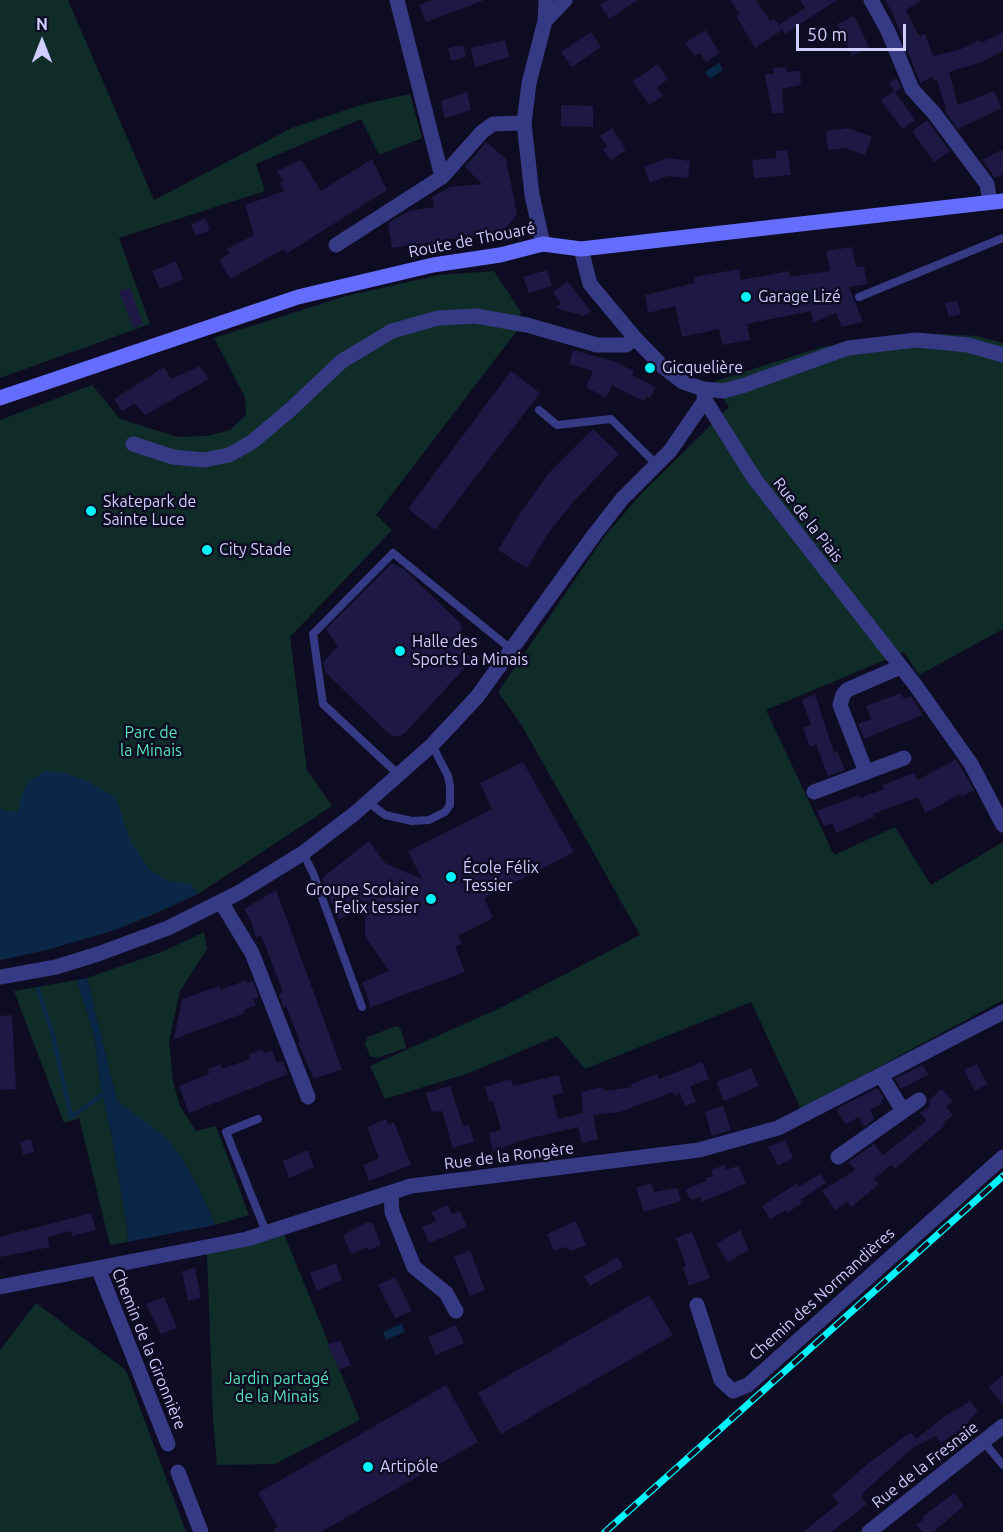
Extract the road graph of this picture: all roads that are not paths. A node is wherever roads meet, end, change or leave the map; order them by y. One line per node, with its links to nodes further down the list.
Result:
1 (397, 0): 7 (street)
2 (546, 0): 5 (street)
3 (565, 0): 5 (street)
4 (870, 0): 8 (street)
5 (545, 21): 6 (street)
6 (524, 123): 7 (street); 10 (street)
7 (442, 177): 11 (street)
8 (997, 201): 12 (street, Route de Thouaré)
9 (1003, 238): 13 (lane)
10 (543, 244): 12 (street, Route de Thouaré); 17 (street, Route de Thouaré)
11 (336, 245)
12 (581, 249): 14 (street)
13 (859, 297)
14 (635, 338): 16 (street); 19 (street)
15 (1003, 355): 16 (street)
16 (704, 395): 20 (street); 22 (street, Rue de la Piais)
17 (0, 398)
18 (539, 410): 20 (lane)
19 (133, 444)
20 (657, 465): 21 (street)
21 (512, 650): 23 (street); 26 (lane)
22 (900, 667): 25 (street); 29 (street, Rue de la Piais)
23 (432, 745): 26 (street); 28 (lane)
24 (903, 758): 25 (street)
25 (866, 772): 27 (street)
26 (400, 775): 28 (street)
27 (814, 792)
28 (368, 802): 30 (street)
29 (1003, 825)
30 (303, 853): 31 (street); 33 (lane)
31 (221, 902): 32 (street); 36 (street)
32 (0, 977)
33 (363, 1008)
34 (1003, 1012): 35 (street, Rue de la Rongère)
35 (881, 1075): 38 (street); 42 (street, Rue de la Rongère)
36 (308, 1098)
37 (919, 1100): 38 (street)
38 (903, 1111): 40 (street)
39 (258, 1119): 43 (lane)
40 (838, 1157)
41 (1003, 1157): 46 (street, Chemin des Normandières)
42 (391, 1192): 43 (street, Rue de la Rongère); 47 (street)
43 (266, 1232): 44 (street, Rue de la Rongère)
44 (98, 1268): 45 (street, Rue de la Rongère); 50 (street, Chemin de la Gironnière)
45 (0, 1287)
46 (697, 1305)
47 (456, 1311)
48 (1003, 1426): 49 (street, Rue de la Fresnaie)
49 (983, 1441): 51 (lane); 54 (street, Rue de la Fresnaie)
50 (168, 1444)
51 (1003, 1465)
52 (178, 1472): 53 (street)
53 (201, 1532)
54 (869, 1532)

